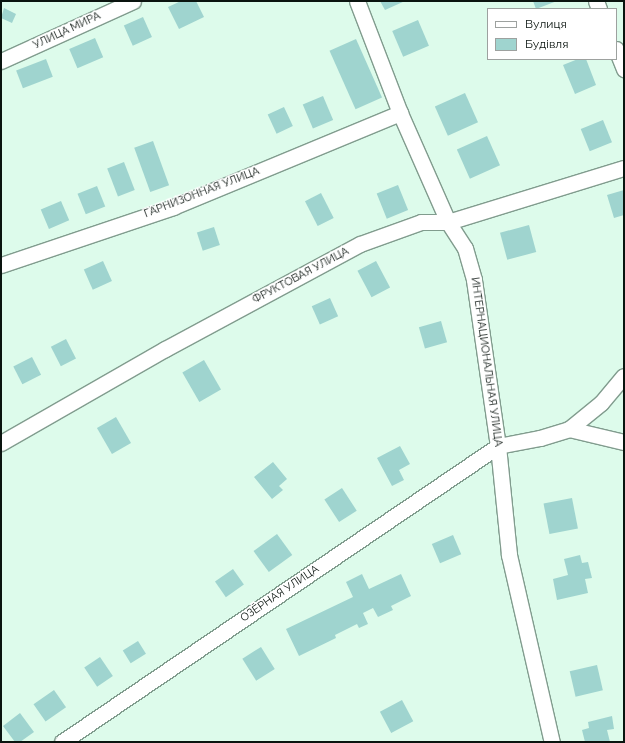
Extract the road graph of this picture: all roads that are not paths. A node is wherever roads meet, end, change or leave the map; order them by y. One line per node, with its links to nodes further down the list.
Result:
1 (133, 1): 4 (street, УЛИЦА МИРА)
2 (357, 1): 6 (street, ИНТЕРНАЦИОНАЛЬНАЯ УЛИЦА)
3 (617, 52): 5 (street)
4 (1, 61)
5 (624, 69)
6 (400, 113): 8 (street, ИНТЕРНАЦИОНАЛЬНАЯ УЛИЦА); 9 (street, ГАРНИЗОННАЯ УЛИЦА)
7 (624, 168): 8 (street, ФРУКТОВАЯ УЛИЦА)
8 (448, 222): 13 (street, ФРУКТОВАЯ УЛИЦА); 14 (street, ИНТЕРНАЦИОНАЛЬНАЯ УЛИЦА)
9 (1, 265)
10 (624, 376): 11 (street)
11 (569, 429): 12 (street); 14 (street)
12 (624, 442)
13 (1, 443)
14 (498, 446): 15 (street, ОЗЁРНАЯ УЛИЦА); 16 (street, ИНТЕРНАЦИОНАЛЬНАЯ УЛИЦА)
15 (62, 742)
16 (552, 742)

